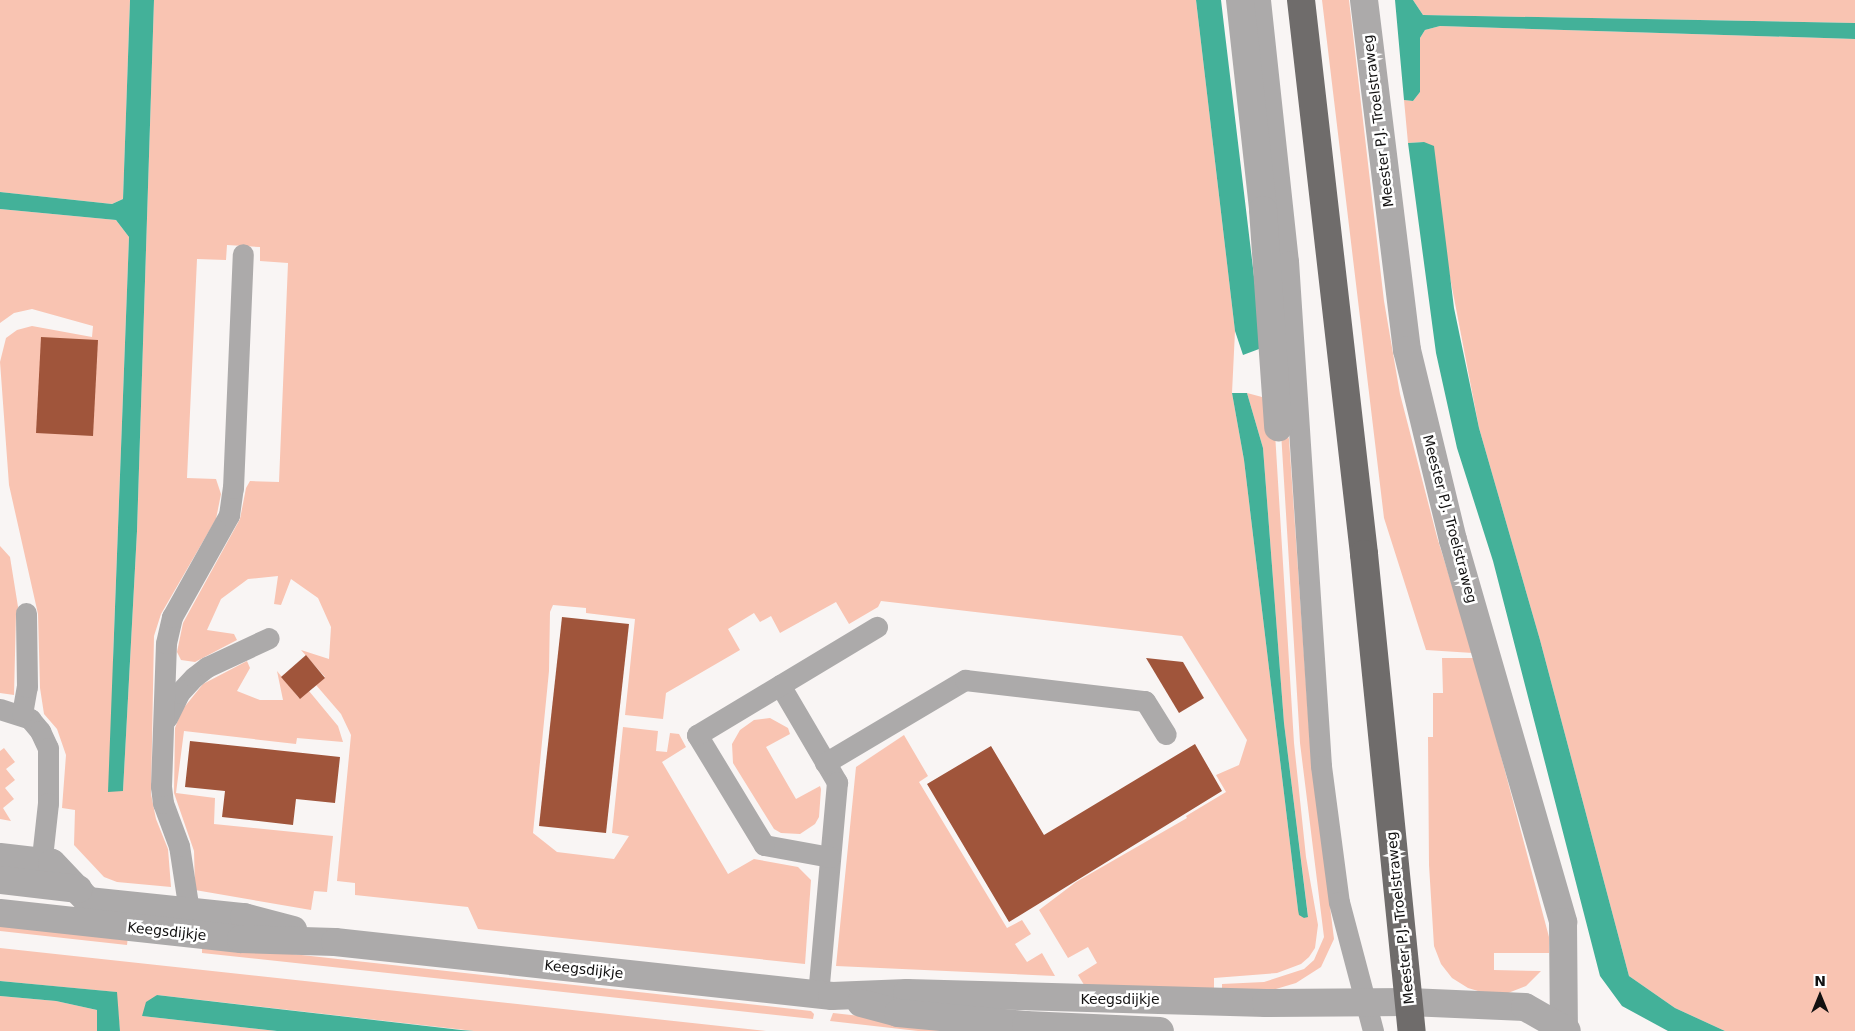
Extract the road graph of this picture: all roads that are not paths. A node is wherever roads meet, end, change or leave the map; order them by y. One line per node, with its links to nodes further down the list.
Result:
1 (1240, 0): 6 (street)
2 (1260, 0): 23 (lane)
3 (1300, 0): 24 (main road, Meester P.J. Troelstraweg)
4 (1364, 0): 28 (street, Meester P.J. Troelstraweg)
5 (243, 254): 13 (lane)
6 (1278, 427)
7 (26, 614): 12 (lane)
8 (876, 627): 10 (lane)
9 (269, 638): 13 (lane)
10 (780, 685): 15 (lane); 17 (lane)
11 (0, 709): 12 (lane)
12 (22, 714): 18 (lane)
13 (164, 727): 21 (lane)
14 (1166, 734): 15 (lane)
15 (825, 763): 17 (lane)
16 (0, 857): 18 (street, Keegsdijkje)
17 (830, 858): 22 (lane)
18 (41, 873): 19 (street, Keegsdijkje); 21 (street, Keegsdijkje)
19 (0, 880)
20 (0, 913): 21 (street, Keegsdijkje)
21 (191, 923): 22 (street, Keegsdijkje)
22 (825, 995): 23 (street, Keegsdijkje); 25 (street, Keegsdijkje)
23 (1365, 1001): 24 (street, Keegsdijkje); 26 (lane)
24 (1408, 1002): 27 (main road, Meester P.J. Troelstraweg); 28 (street, Keegsdijkje)
25 (1160, 1031)
26 (1373, 1031)
27 (1412, 1031)
28 (1563, 1031)

